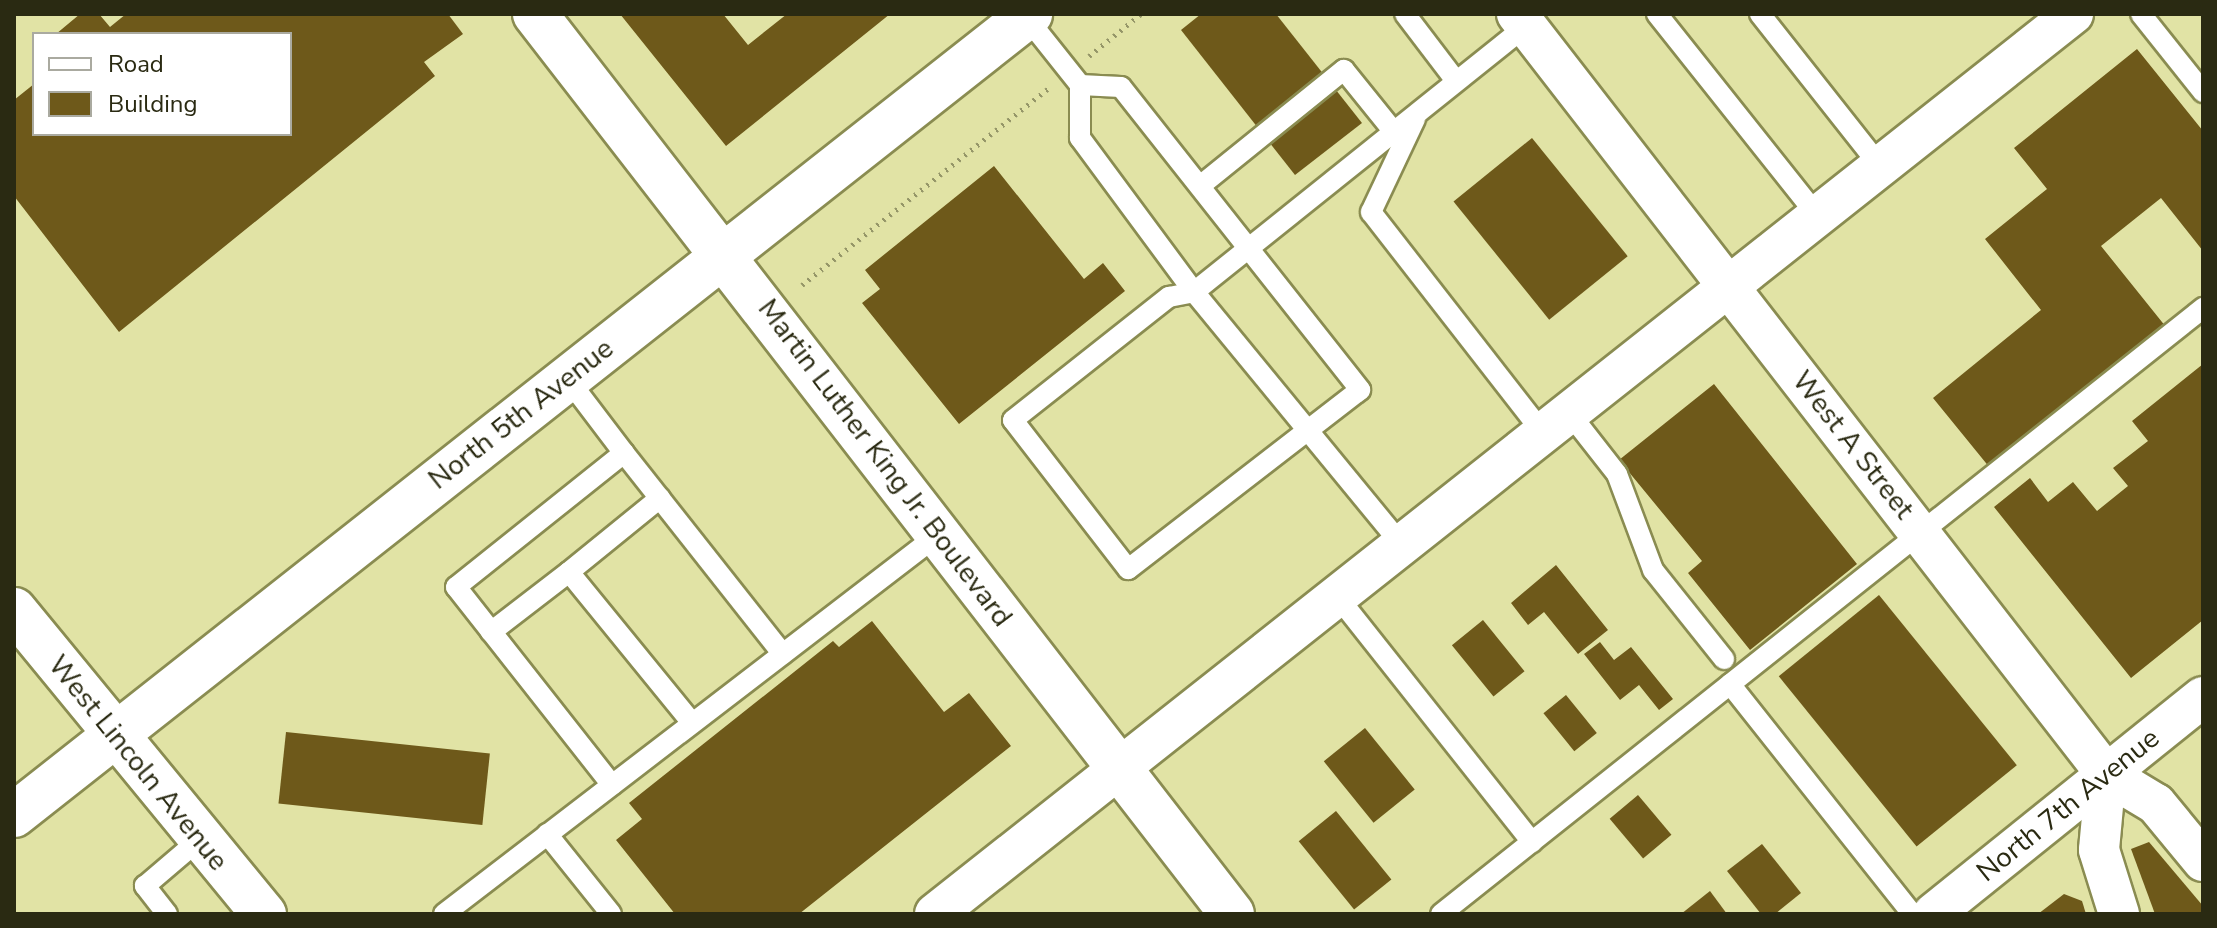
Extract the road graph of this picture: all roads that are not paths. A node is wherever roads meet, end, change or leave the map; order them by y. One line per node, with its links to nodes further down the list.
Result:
1 (535, 14): 18 (main road, Martin Luther King Jr. Boulevard)
2 (1405, 14): 10 (lane)
3 (1657, 14): 16 (lane)
4 (1760, 14): 14 (lane)
5 (2073, 14): 14 (street)
6 (2141, 14): 11 (lane)
7 (1028, 16): 9 (lane); 18 (main road, North 5th Avenue)
8 (1528, 18): 10 (lane); 19 (street, West A Street)
9 (1074, 78): 15 (lane); 20 (lane)
10 (1456, 81): 12 (lane)
11 (2203, 92)
12 (1417, 113): 13 (lane); 23 (lane)
13 (1394, 132): 15 (lane); 17 (lane)
14 (1881, 167): 16 (street)
15 (1200, 186): 17 (lane)
16 (1819, 218): 19 (street)
17 (1248, 249): 20 (lane); 24 (lane)
18 (724, 253): 22 (main road, North 5th Avenue); 27 (main road, Martin Luther King Jr. Boulevard)
19 (1731, 288): 23 (street); 28 (street, West A Street)
20 (1194, 292): 24 (lane); 24 (lane)
21 (2203, 308): 28 (lane)
22 (567, 378): 25 (lane); 39 (main road, North 5th Avenue)
23 (1557, 424): 29 (street); 35 (lane)
24 (1308, 431): 29 (lane)
25 (624, 453): 26 (lane); 33 (lane)
26 (660, 498): 30 (lane); 34 (lane)
27 (939, 534): 34 (lane); 40 (main road, Martin Luther King Jr. Boulevard)
28 (1921, 534): 36 (lane); 41 (street, West A Street)
29 (1402, 545): 31 (street)
30 (569, 572): 33 (lane); 38 (lane)
31 (1337, 596): 40 (street); 46 (lane)
32 (14, 610): 39 (main road, West Lincoln Avenue)
33 (491, 632): 42 (lane)
34 (783, 654): 38 (lane)
35 (1724, 659)
36 (1730, 684): 46 (lane); 55 (lane)
37 (2203, 697): 41 (street, North 7th Avenue)
38 (692, 723): 42 (lane)
39 (113, 738): 43 (main road, North 5th Avenue); 45 (main road, West Lincoln Avenue)
40 (1118, 767): 52 (street); 53 (main road, Martin Luther King Jr. Boulevard)
41 (2106, 774): 47 (street, West A Street); 56 (street, North 7th Avenue); 57 (street)
42 (612, 785): 44 (lane)
43 (14, 815)
44 (547, 834): 50 (lane); 51 (lane)
45 (200, 839): 48 (lane); 49 (main road, West Lincoln Avenue)
46 (1532, 842): 54 (lane)
47 (2203, 861)
48 (167, 914)
49 (264, 914)
50 (444, 914)
51 (611, 914)
52 (935, 914)
53 (1232, 914)
54 (1441, 914)
55 (1912, 914)
56 (1933, 914)
57 (2119, 914)

